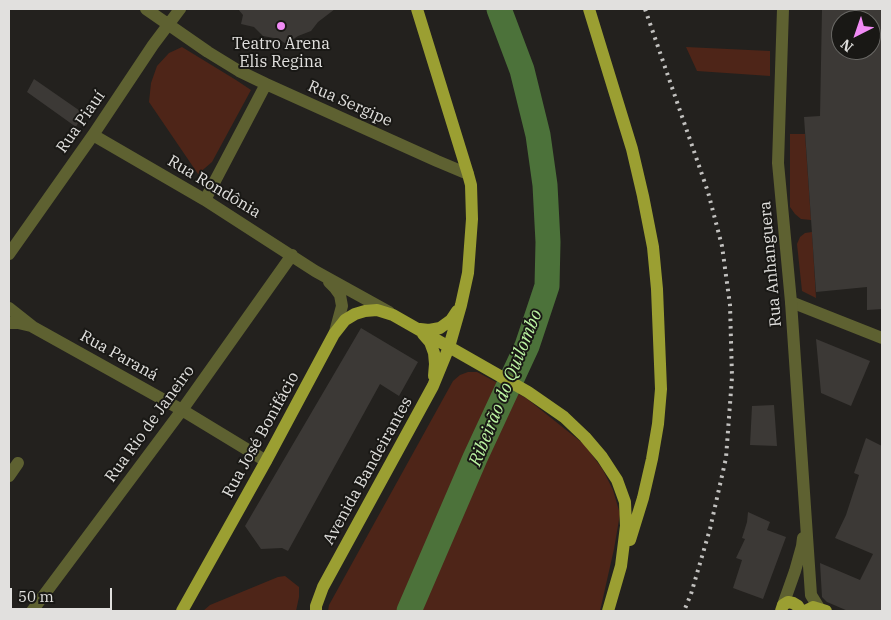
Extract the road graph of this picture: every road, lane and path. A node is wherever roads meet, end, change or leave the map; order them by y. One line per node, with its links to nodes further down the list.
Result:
1 (146, 9): 6 (street, Rua Sergipe)
2 (180, 9): 6 (street, Rua Piauí)
3 (417, 9): 9 (main road, Avenida Bandeirantes)
4 (589, 9): 30 (main road)
5 (783, 9): 14 (street, Rua Anhanguera)
6 (169, 25): 7 (street, Rua Sergipe); 8 (street, Rua Piauí)
7 (266, 84): 9 (street, Rua Sergipe); 10 (street)
8 (93, 135): 10 (street, Rua Rondônia); 11 (street, Rua Piauí)
9 (468, 174): 15 (main road, Avenida Bandeirantes)
10 (205, 200): 12 (street, Rua Rondônia)
11 (9, 254)
12 (292, 255): 13 (street, Rua Rondônia); 25 (street, Rua Rio de Janeiro)
13 (316, 271): 17 (street, Rua Rondônia); 21 (street, Rua Rondônia)
14 (791, 302): 22 (street); 29 (street, Rua Anhanguera)
15 (461, 304): 20 (main road); 23 (main road, Avenida Bandeirantes)
16 (9, 308): 19 (street, Rua Paraná)
17 (393, 315): 20 (main road, Rua Rondônia); 21 (main road, Rua José Bonifácio)
18 (9, 323): 19 (street)
19 (33, 327): 25 (street, Rua Paraná)
20 (416, 328): 23 (main road, Rua Rondônia); 24 (main road)
21 (334, 334): 26 (main road, Rua José Bonifácio)
22 (882, 338)
23 (449, 347): 24 (main road, Avenida Bandeirantes); 30 (main road)
24 (433, 386): 35 (main road, Avenida Bandeirantes)
25 (182, 410): 26 (street, Rua Paraná); 33 (street, Rua Rio de Janeiro)
26 (266, 461): 34 (main road, Rua José Bonifácio)
27 (18, 464): 28 (street)
28 (9, 476)
29 (806, 515): 31 (street, Rua Anhanguera); 32 (street, Rua Anhanguera)
30 (621, 566): 36 (main road)
31 (782, 608): 37 (main road)
32 (822, 610): 38 (main road, Rua Anhanguera)
33 (32, 611)
34 (182, 611)
35 (316, 611)
36 (608, 611)
37 (801, 611)
38 (805, 611)

